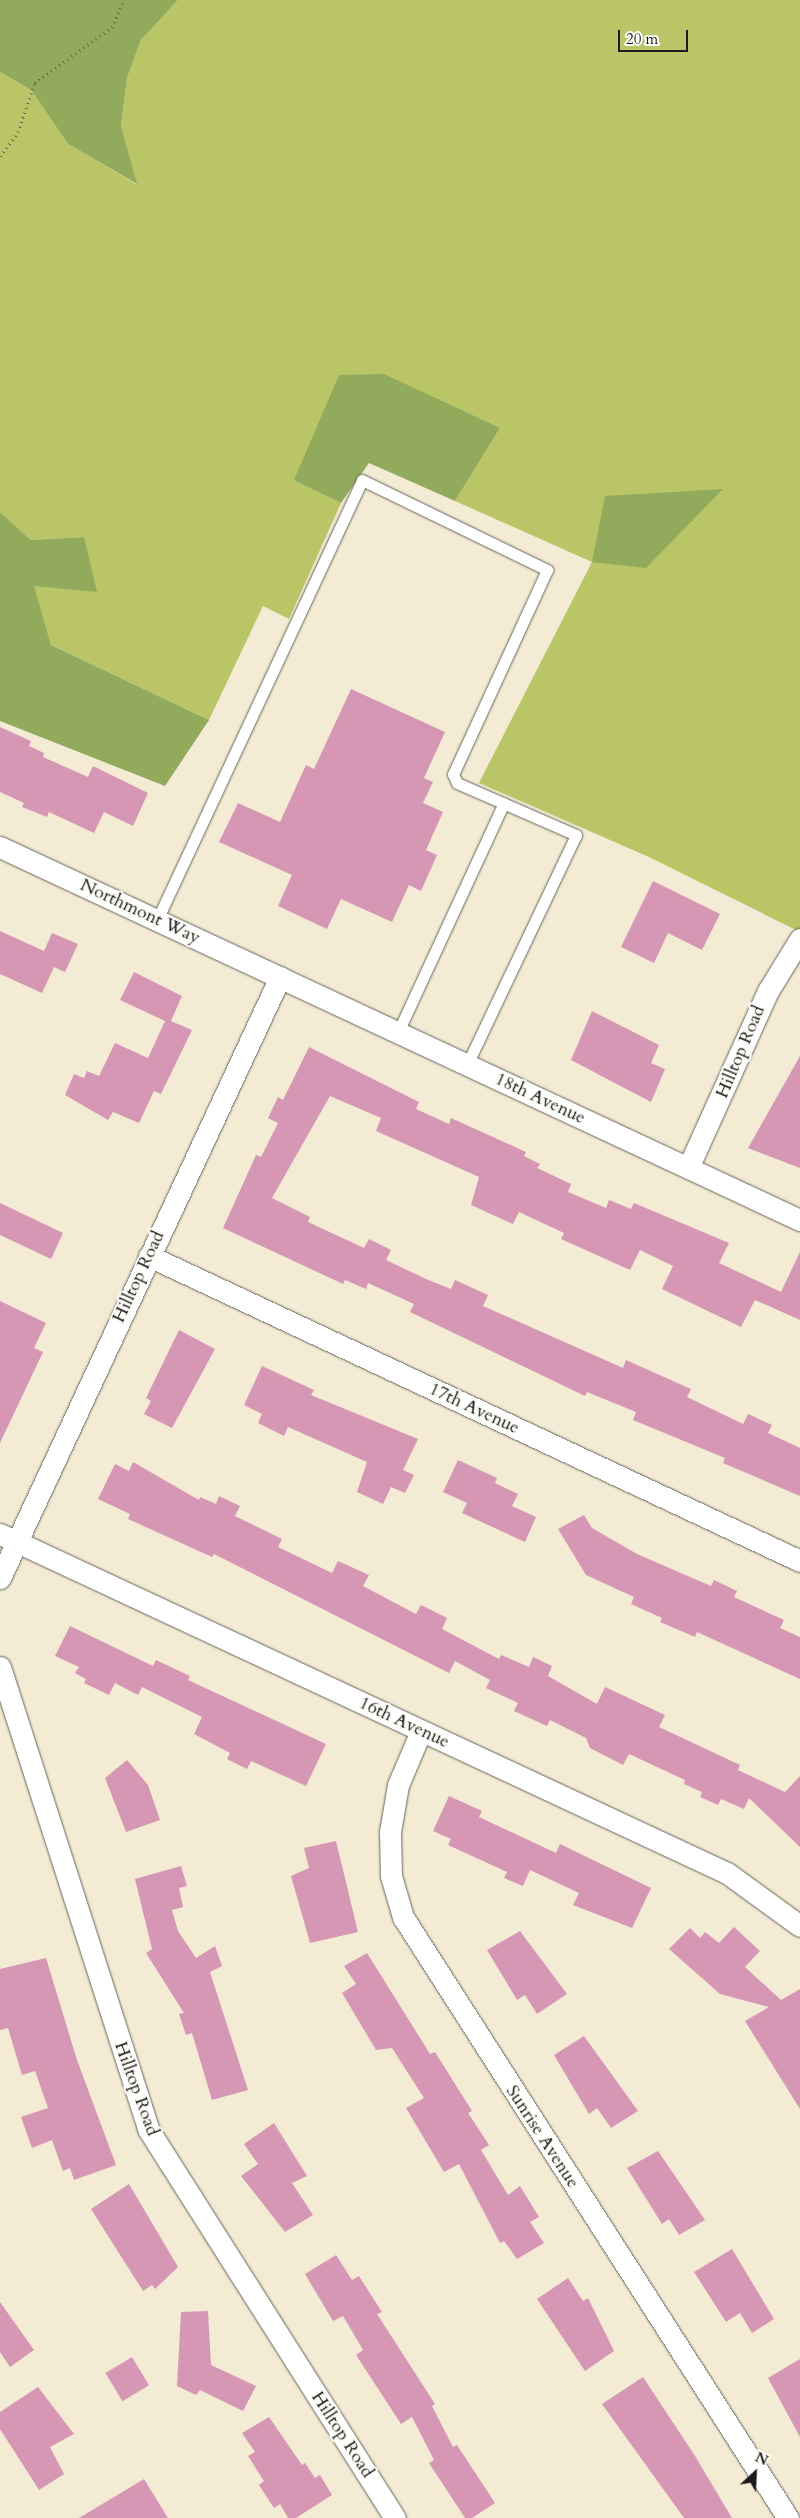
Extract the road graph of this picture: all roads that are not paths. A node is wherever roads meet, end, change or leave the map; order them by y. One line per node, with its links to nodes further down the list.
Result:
1 (504, 803): 3 (lane); 6 (lane); 7 (lane)
2 (0, 847): 3 (street, Northmont Way)
3 (157, 920): 5 (street, Northmont Way)
4 (800, 939): 8 (street, Hilltop Road)
5 (280, 977): 6 (street, 18th Avenue); 10 (street, Hilltop Road)
6 (398, 1032): 7 (street, 18th Avenue)
7 (467, 1065): 8 (street, 18th Avenue)
8 (688, 1168): 9 (street, 18th Avenue)
9 (800, 1220)
10 (149, 1256): 11 (street, Hilltop Road); 12 (street, 17th Avenue)
11 (8, 1538): 13 (street, Hilltop Road); 15 (street, 16th Avenue)
12 (800, 1561)
13 (0, 1578)
14 (0, 1667): 17 (street, Hilltop Road)
15 (421, 1731): 16 (street, 16th Avenue); 18 (street, Sunrise Avenue)
16 (800, 1926)
17 (396, 2518)
18 (788, 2518)

